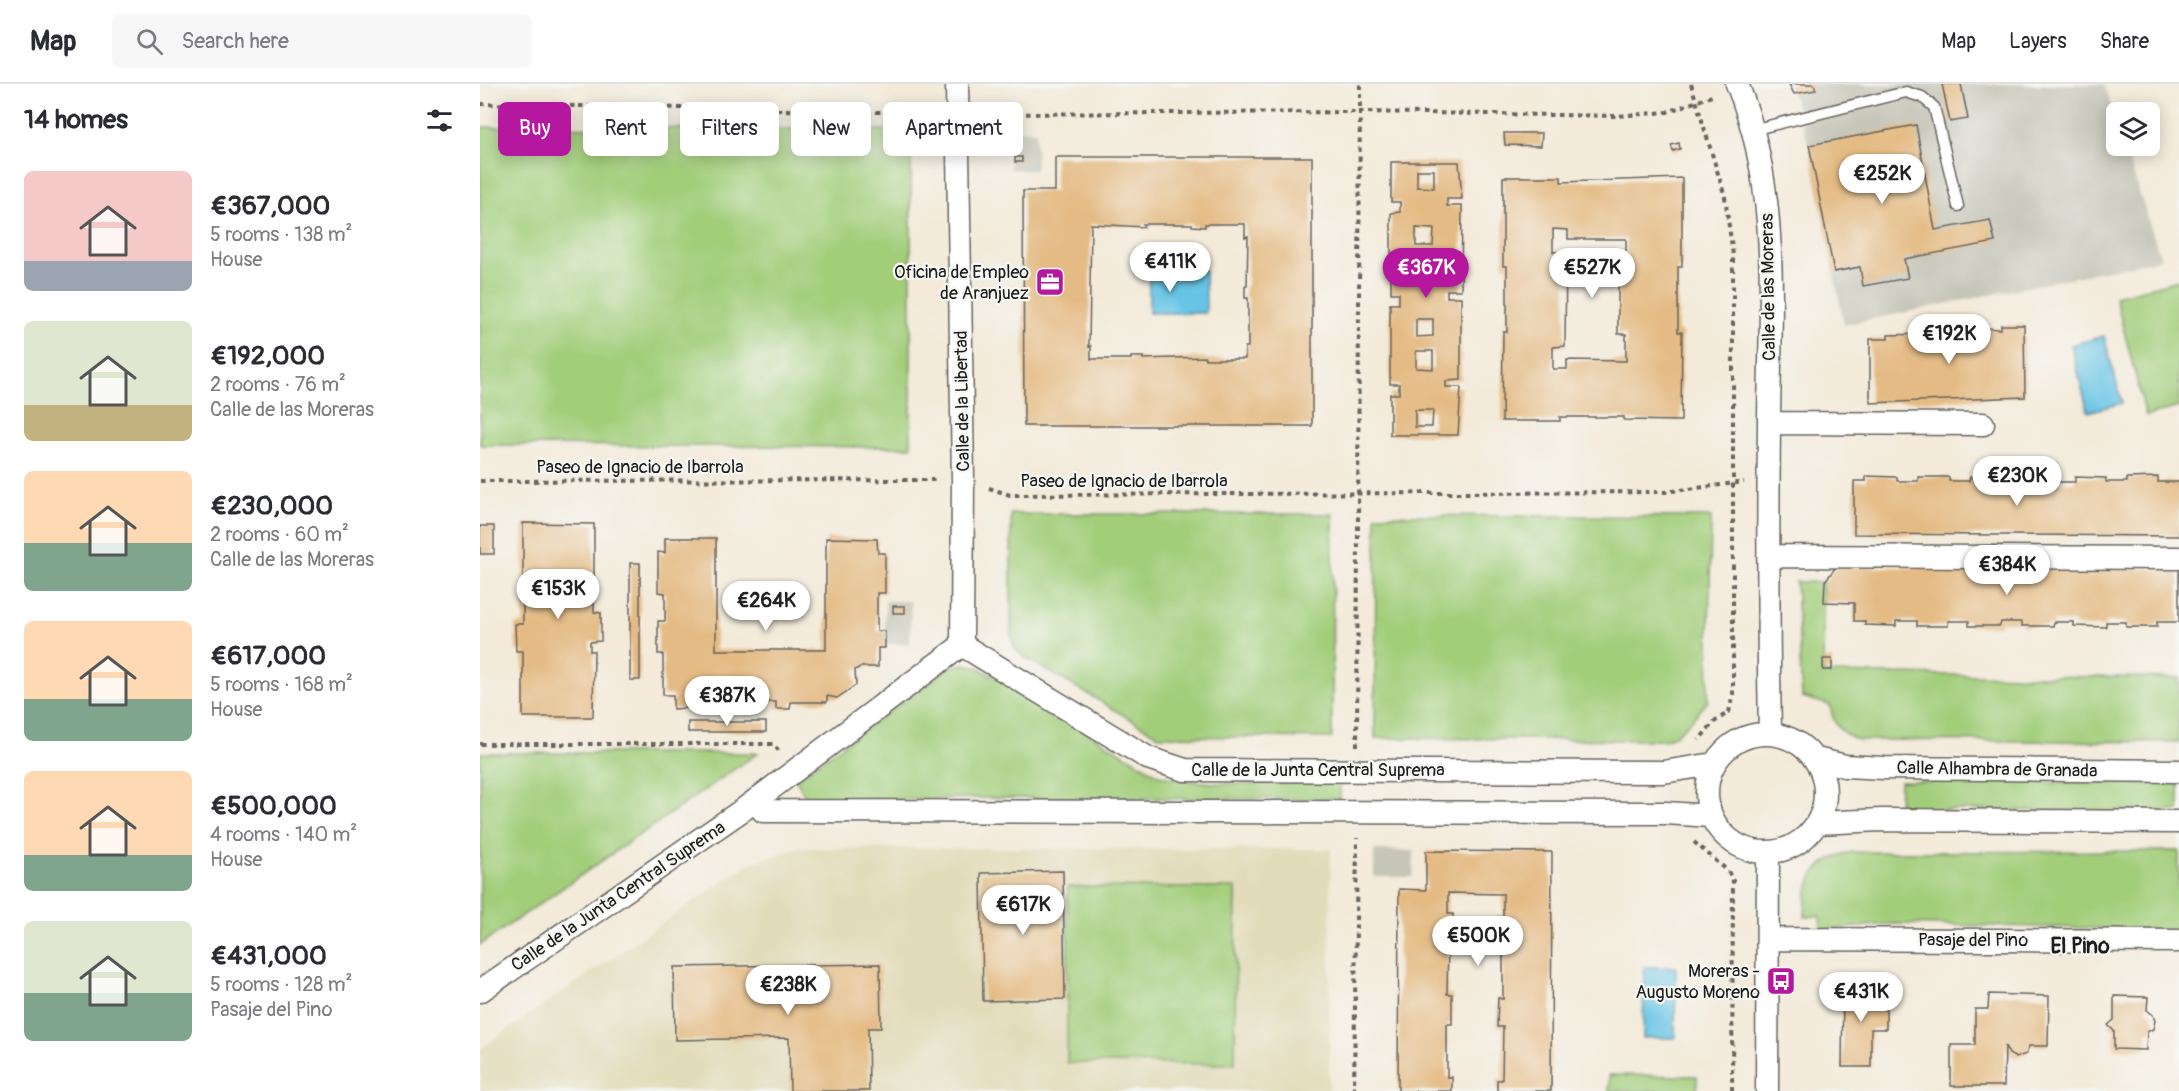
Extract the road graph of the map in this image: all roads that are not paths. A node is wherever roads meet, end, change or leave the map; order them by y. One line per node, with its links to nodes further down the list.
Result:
1 (957, 84): 9 (street, Calle de la Libertad)
2 (1738, 85): 3 (street, Calle de las Moreras)
3 (1752, 130): 4 (lane); 5 (street, Calle de las Moreras)
4 (1958, 206)
5 (1769, 423): 6 (street); 7 (street, Calle de las Moreras)
6 (1983, 424)
7 (1769, 556): 8 (street); 10 (street, Calle de las Moreras)
8 (2179, 558)
9 (962, 645): 12 (street, Calle de la Junta Central Suprema); 14 (street, Calle de la Junta Central Suprema)
10 (1770, 733): 11 (street); 12 (street)
11 (1816, 759): 13 (street, Calle Alhambra de Granada); 17 (street)
12 (1714, 765): 15 (street)
13 (2179, 771)
14 (755, 801): 15 (street); 21 (street, Calle de la Junta Central Suprema)
15 (1711, 816): 18 (street)
16 (2179, 822): 17 (street)
17 (1818, 823): 18 (street)
18 (1768, 853): 19 (street)
19 (1768, 939): 20 (street, Pasaje del Pino); 22 (street)
20 (2179, 941)
21 (480, 991)
22 (1767, 1091)

